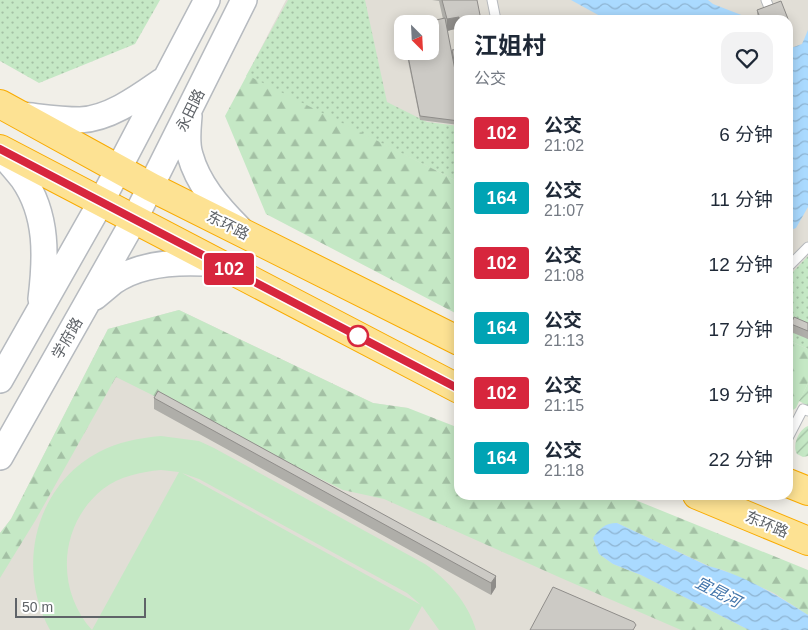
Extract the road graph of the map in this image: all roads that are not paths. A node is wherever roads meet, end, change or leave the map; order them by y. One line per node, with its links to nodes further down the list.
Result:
1 (207, 0): 7 (main road)
2 (244, 0): 9 (main road, 永田路)
3 (492, 0): 6 (lane)
4 (766, 0): 5 (lane)
5 (770, 10)
6 (495, 15)
7 (166, 78): 8 (main road); 11 (main road)
8 (10, 109): 11 (highway, 东环路)
9 (190, 109): 12 (main road, 永田路); 15 (main road)
10 (0, 151): 13 (highway); 20 (main road)
11 (118, 169): 12 (highway, 东环路); 13 (main road)
12 (151, 187): 14 (main road, 永田路); 15 (highway, 东环路)
13 (101, 202): 14 (highway); 20 (main road)
14 (134, 220): 18 (highway); 19 (main road, 学府路)
15 (244, 233): 21 (highway, 东环路)
16 (808, 247): 17 (lane)
17 (793, 262)
18 (220, 264): 19 (main road); 23 (highway)
19 (86, 306): 26 (main road, 学府路)
20 (40, 311): 22 (main road)
21 (454, 338)
22 (0, 380)
23 (454, 386)
24 (808, 411): 25 (lane)
25 (793, 428)
26 (0, 457)
27 (710, 500): 28 (highway, 东环路)
28 (808, 541)

